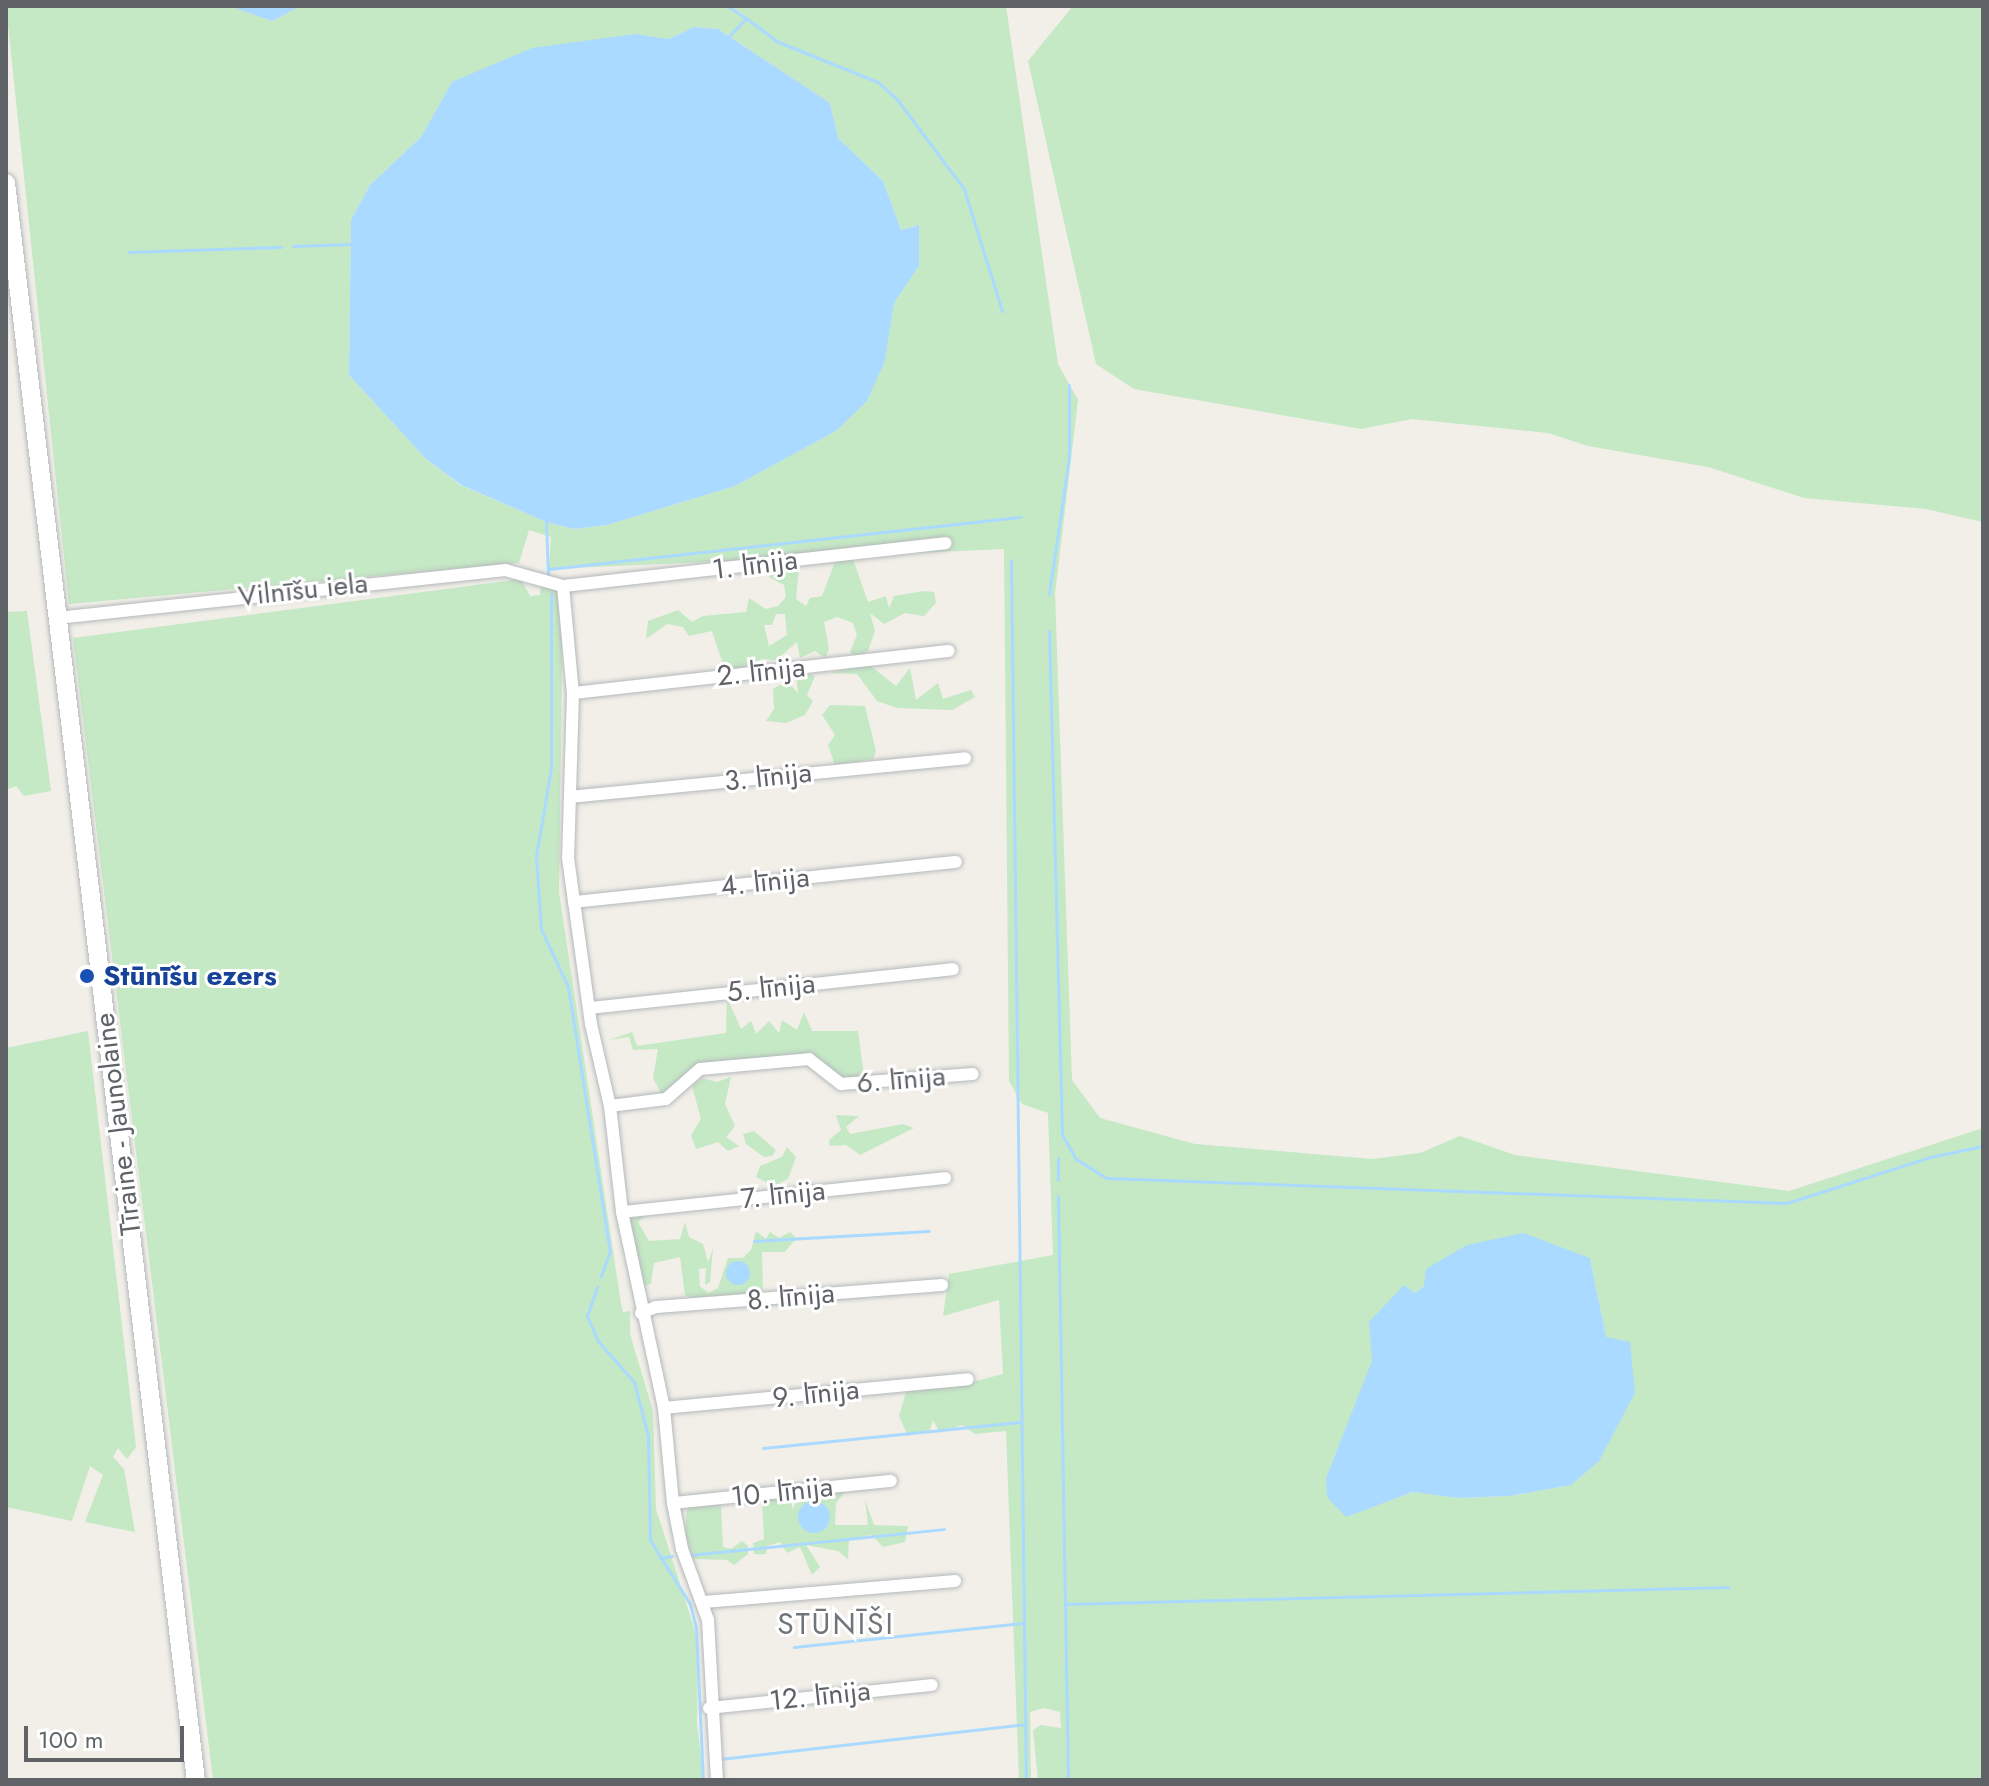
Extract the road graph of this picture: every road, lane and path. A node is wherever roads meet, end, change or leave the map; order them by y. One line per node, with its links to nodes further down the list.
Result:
1 (6, 183): 4 (main road, Tīraine - Jaunolaine)
2 (946, 543): 3 (street, 1. līnija)
3 (563, 586): 4 (street, Vilnīšu iela); 6 (street)
4 (57, 618): 27 (main road, Tīraine - Jaunolaine)
5 (949, 651): 6 (street, 2. līnija)
6 (573, 693): 8 (street)
7 (965, 758): 8 (street, 3. līnija)
8 (570, 797): 10 (street)
9 (956, 862): 10 (street, 4. līnija)
10 (574, 902): 12 (street)
11 (953, 969): 12 (street, 5. līnija)
12 (590, 1008): 14 (street)
13 (973, 1074): 14 (street, 6. līnija)
14 (610, 1106): 16 (street)
15 (945, 1178): 16 (street, 7. līnija)
16 (622, 1212): 18 (street)
17 (942, 1285): 18 (street, 8. līnija)
18 (641, 1313): 20 (street)
19 (968, 1379): 20 (street, 9. līnija)
20 (664, 1408): 22 (street)
21 (891, 1481): 22 (street, 10. līnija)
22 (673, 1503): 24 (street)
23 (955, 1581): 24 (street)
24 (704, 1602): 26 (street)
25 (932, 1685): 26 (street, 12. līnija)
26 (709, 1708): 28 (street)
27 (196, 1780)
28 (717, 1780)

